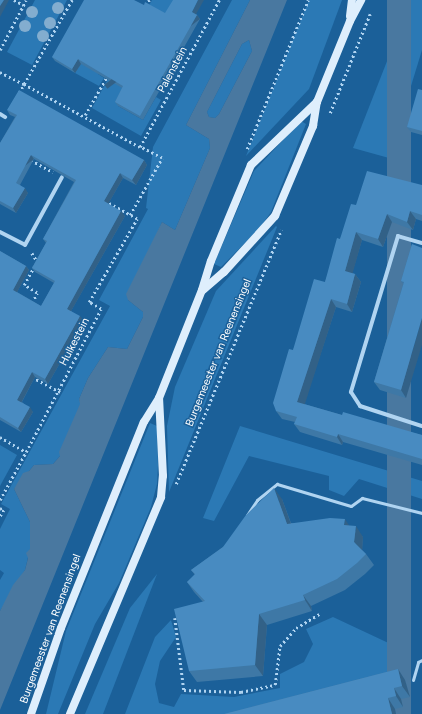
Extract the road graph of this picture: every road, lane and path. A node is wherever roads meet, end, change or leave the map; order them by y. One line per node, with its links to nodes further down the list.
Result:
1 (14, 0): 8 (path)
2 (26, 0): 8 (path)
3 (72, 0): 15 (path)
4 (150, 0): 10 (path)
5 (219, 0): 22 (path, Palenstein)
6 (352, 0): 11 (main road, Burgemeester van Reenensingel)
7 (361, 0): 11 (main road, Burgemeester van Reenensingel)
8 (24, 5): 12 (path)
9 (373, 7): 21 (path)
10 (142, 14)
11 (350, 21): 17 (main road, Burgemeester van Reenensingel)
12 (0, 50)
13 (112, 68): 19 (path)
14 (0, 72): 15 (path)
15 (24, 84): 16 (path); 19 (path)
16 (17, 97)
17 (317, 102): 28 (main road, Burgemeester van Reenensingel); 28 (main road, Burgemeester van Reenensingel)
18 (0, 114): 20 (street)
19 (85, 115): 22 (path)
20 (5, 117)
21 (328, 118)
22 (140, 147): 31 (path, Hulkestein)
23 (62, 177): 27 (street)
24 (282, 228): 36 (path, Burgemeester van Reenensingel)
25 (0, 232): 27 (street)
26 (422, 243): 33 (street)
27 (25, 245): 29 (path)
28 (202, 290): 32 (main road, Burgemeester van Reenensingel)
29 (30, 306)
30 (27, 374): 31 (path)
31 (60, 392): 35 (path, Hulkestein)
32 (159, 398): 46 (main road, Burgemeester van Reenensingel); 47 (main road, Burgemeester van Reenensingel)
33 (422, 426)
34 (0, 437): 35 (path)
35 (26, 452): 37 (path, Hulkestein)
36 (176, 486)
37 (0, 500)
38 (0, 508): 40 (path)
39 (422, 514): 41 (lane)
40 (0, 517)
41 (246, 517)
42 (319, 614): 43 (path)
43 (175, 618)
44 (422, 660): 45 (lane)
45 (413, 680)
46 (31, 714)
47 (70, 714)

